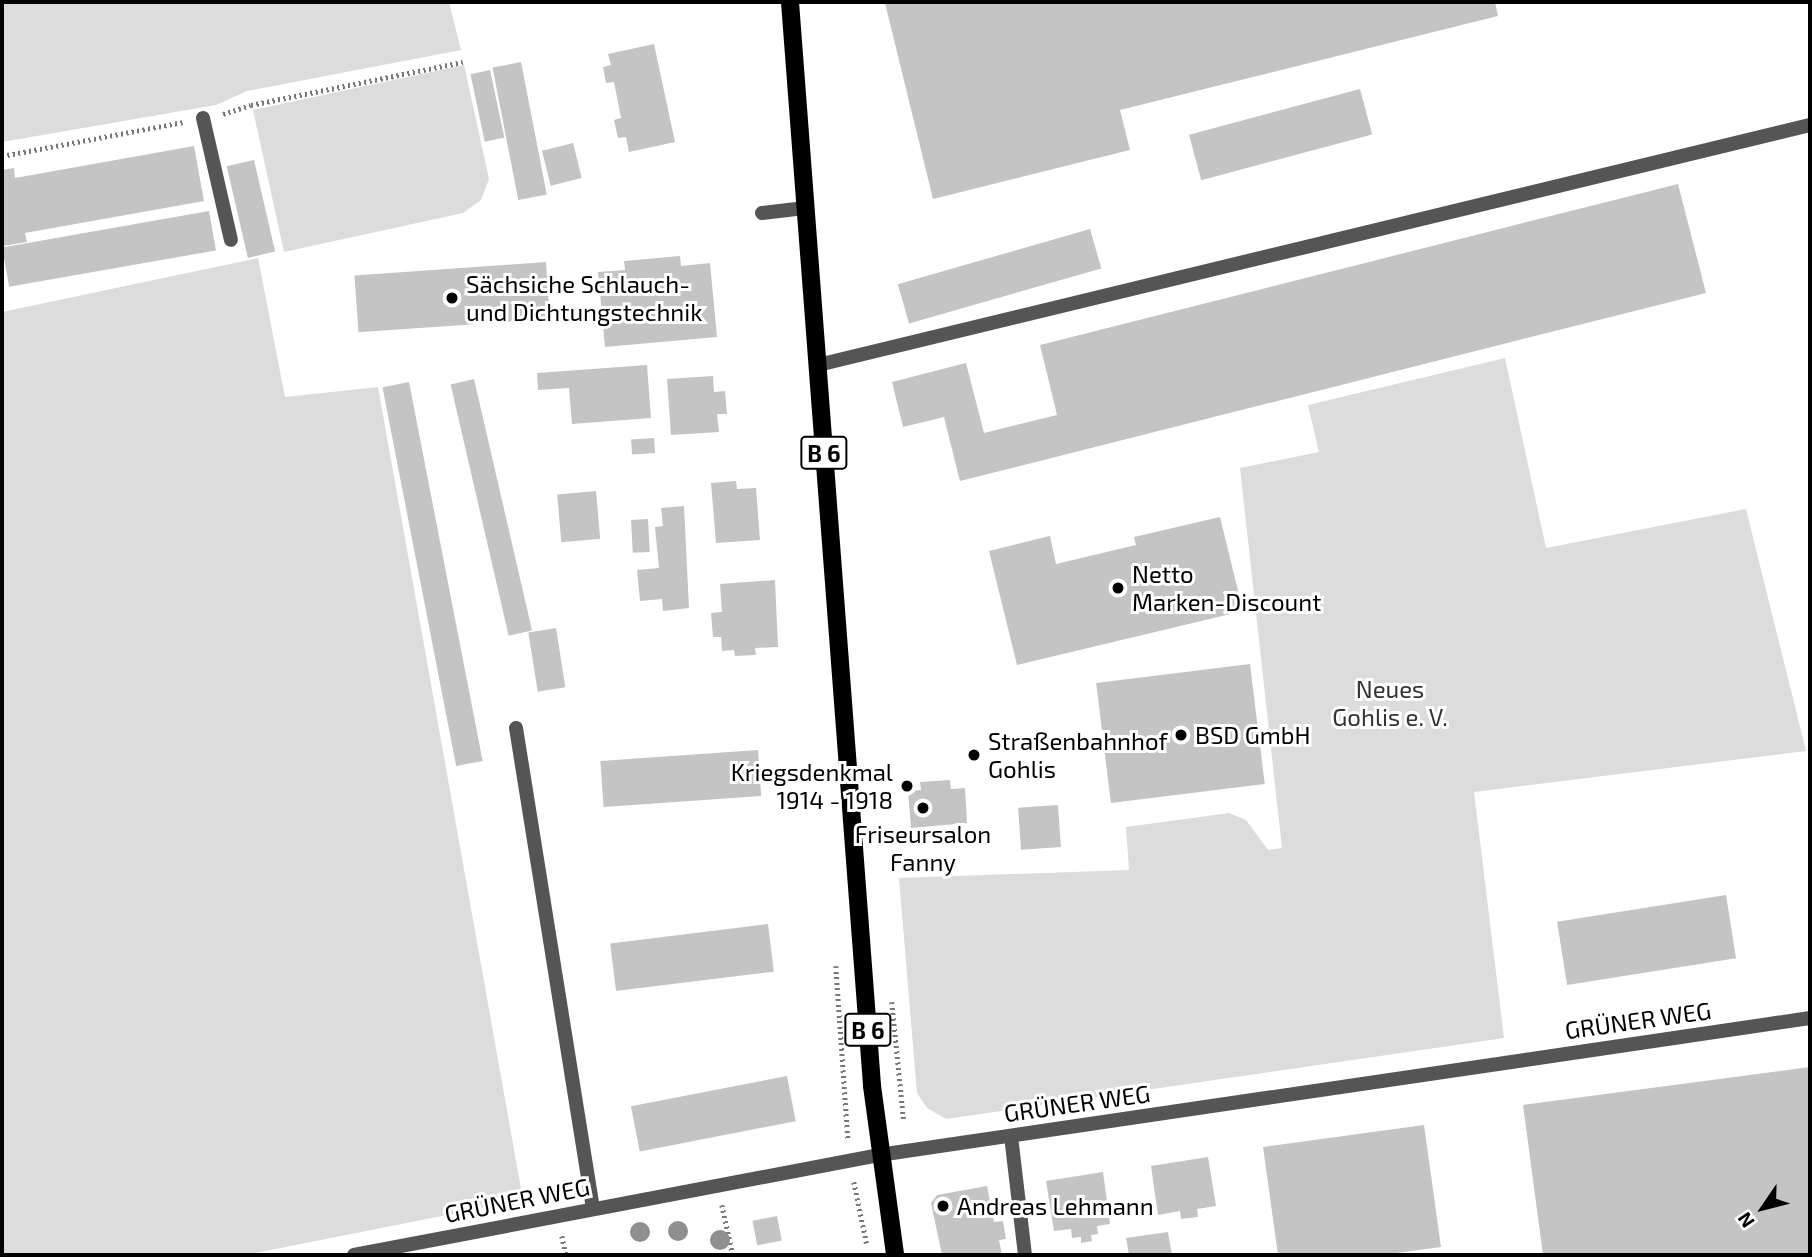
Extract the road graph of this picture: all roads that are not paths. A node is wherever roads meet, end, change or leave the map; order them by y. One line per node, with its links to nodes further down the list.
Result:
1 (790, 2): 4 (main road, B 6)
2 (203, 118): 6 (street)
3 (1810, 125): 7 (street)
4 (805, 208): 5 (street); 7 (main road, B 6)
5 (762, 213)
6 (231, 240)
7 (818, 365): 11 (main road, B 6)
8 (516, 728): 12 (street)
9 (1810, 1018): 10 (street, GRÜNER WEG)
10 (1011, 1136): 11 (street, GRÜNER WEG); 16 (street)
11 (879, 1155): 12 (street, GRÜNER WEG); 15 (main road, B 6)
12 (593, 1209): 13 (street, GRÜNER WEG)
13 (415, 1249): 14 (street, GRÜNER WEG)
14 (354, 1255)
15 (895, 1255)
16 (1025, 1255)

